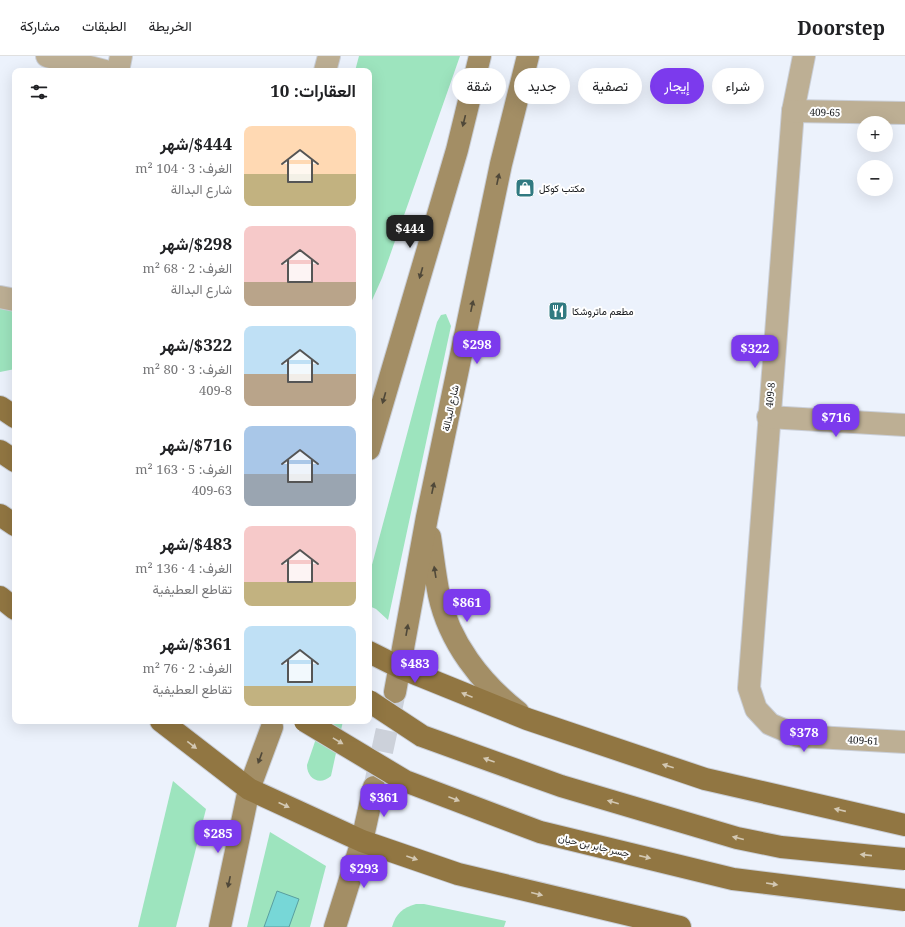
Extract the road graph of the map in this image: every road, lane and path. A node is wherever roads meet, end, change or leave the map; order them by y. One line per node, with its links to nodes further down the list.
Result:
1 (47, 56): 7 (street)
2 (121, 56): 8 (street)
3 (329, 56): 9 (street)
4 (480, 56): 18 (main road, one-way to 18)
5 (528, 56): 22 (main road, شارع البدالة, one-way to 5)
6 (804, 56): 10 (street, 409-8)
7 (93, 68)
8 (119, 68)
9 (326, 68)
10 (793, 111): 11 (street, 409-65); 16 (street, 409-8)
11 (905, 113)
12 (0, 296): 13 (street)
13 (12, 299)
14 (0, 407): 15 (main road)
15 (12, 415)
16 (768, 417): 17 (street); 28 (street, 409-8)
17 (905, 425)
18 (372, 440)
19 (0, 451): 20 (main road)
20 (12, 459)
21 (0, 515): 23 (main road)
22 (427, 517): 27 (main road, شارع البدالة, one-way to 22); 31 (main road, one-way to 22)
23 (12, 523)
24 (0, 597): 25 (main road)
25 (12, 607)
26 (372, 654): 27 (main road)
27 (401, 668): 29 (main road, شارع البدالة); 31 (main road, one-way to 27)
28 (749, 688): 35 (street, 409-61)
29 (395, 692)
30 (372, 703): 40 (main road, one-way to 30, bridge)
31 (527, 719): 38 (main road, one-way to 31)
32 (165, 724): 37 (main road, one-way to 37)
33 (310, 724): 41 (main road, جسر جابر بن حيان, one-way to 41, bridge)
34 (272, 727): 37 (main road, one-way to 37)
35 (905, 742)
36 (374, 787): 39 (main road)
37 (249, 789): 39 (main road, one-way to 39); 42 (main road, one-way to 42)
38 (905, 825)
39 (362, 841): 43 (main road); 44 (main road, one-way to 44)
40 (905, 859)
41 (905, 900)
42 (220, 927)
43 (335, 927)
44 (680, 927)

